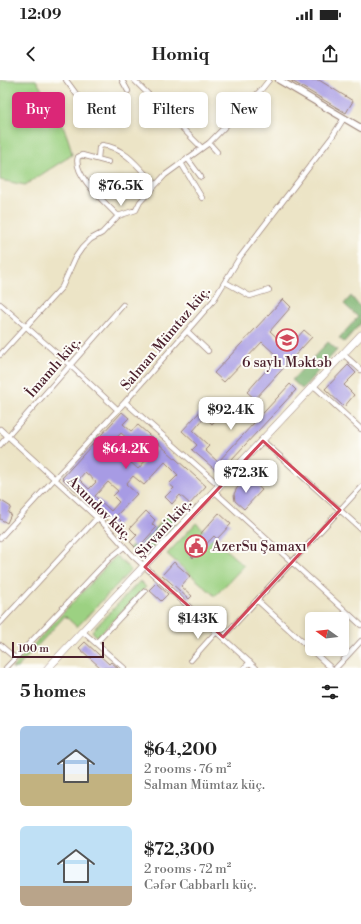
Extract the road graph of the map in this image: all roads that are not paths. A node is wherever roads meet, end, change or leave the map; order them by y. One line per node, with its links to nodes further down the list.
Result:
1 (66, 80): 7 (street)
2 (122, 80): 6 (street)
3 (134, 80): 11 (street)
4 (269, 80): 10 (street)
5 (281, 80): 8 (street)
6 (128, 91)
7 (75, 92)
8 (344, 118): 9 (street); 21 (street, Salman Mümtaz küç.)
9 (361, 128)
10 (209, 143): 11 (street); 12 (street)
11 (202, 148): 14 (street)
12 (217, 152)
13 (98, 158): 15 (street); 18 (street); 20 (street)
14 (187, 158): 16 (street); 17 (street)
15 (108, 162)
16 (180, 163): 18 (street); 19 (street)
17 (201, 177)
18 (155, 185): 20 (street)
19 (202, 198)
20 (118, 216): 25 (street)
21 (225, 282): 22 (street); 26 (street, Salman Mümtaz küç.)
22 (269, 290)
23 (0, 304): 25 (street)
24 (124, 305): 31 (street, İmamlı küç.)
25 (26, 326): 29 (street); 31 (street)
26 (187, 331): 28 (street); 34 (street, Salman Mümtaz küç.)
27 (361, 335): 30 (main road, Şirvani küç.)
28 (208, 351)
29 (0, 354)
30 (343, 354): 32 (street); 33 (main road, Şirvani küç.)
31 (70, 364): 35 (street); 38 (street, İmamlı küç.)
32 (361, 370)
33 (314, 386): 37 (street); 39 (main road, Şirvani küç.)
34 (125, 402): 35 (street, Salman Mümtaz küç.); 42 (street)
35 (118, 410): 41 (street, Salman Mümtaz küç.)
36 (0, 429): 38 (street, Axundov küç.)
37 (361, 429)
38 (8, 436): 40 (street, İmamlı küç.); 41 (street, Axundov küç.)
39 (263, 441): 42 (main road, Şirvani küç.); 45 (street)
40 (0, 444)
41 (55, 479): 46 (street, Axundov küç.); 48 (street, Salman Mümtaz küç.)
42 (220, 486): 44 (main road, Şirvani küç.)
43 (361, 487): 45 (street)
44 (215, 492): 50 (street); 51 (main road, Şirvani küç.)
45 (340, 510): 47 (street); 50 (street)
46 (97, 518): 49 (street, Axundov küç.); 54 (street)
47 (361, 529)
48 (0, 538)
49 (124, 547): 51 (street, Axundov küç.); 62 (street)
50 (292, 563): 53 (street); 55 (street)
51 (145, 566): 56 (main road, Şirvani küç.); 57 (street, Axundov küç.)
52 (145, 591): 60 (street)
53 (258, 600): 58 (street); 70 (street)
54 (0, 623)
55 (361, 625)
56 (82, 631): 60 (street); 66 (main road, Şirvani küç.)
57 (217, 631): 58 (street, Axundov küç.); 63 (street)
58 (223, 637): 64 (street, Axundov küç.)
59 (361, 641): 71 (street)
60 (96, 643): 67 (street)
61 (0, 645): 62 (street)
62 (16, 658): 65 (street)
63 (191, 660)
64 (250, 662): 68 (street); 69 (street, Axundov küç.)
65 (6, 668)
66 (48, 668)
67 (124, 668)
68 (244, 668)
69 (256, 668)
70 (331, 668)
71 (336, 668)

